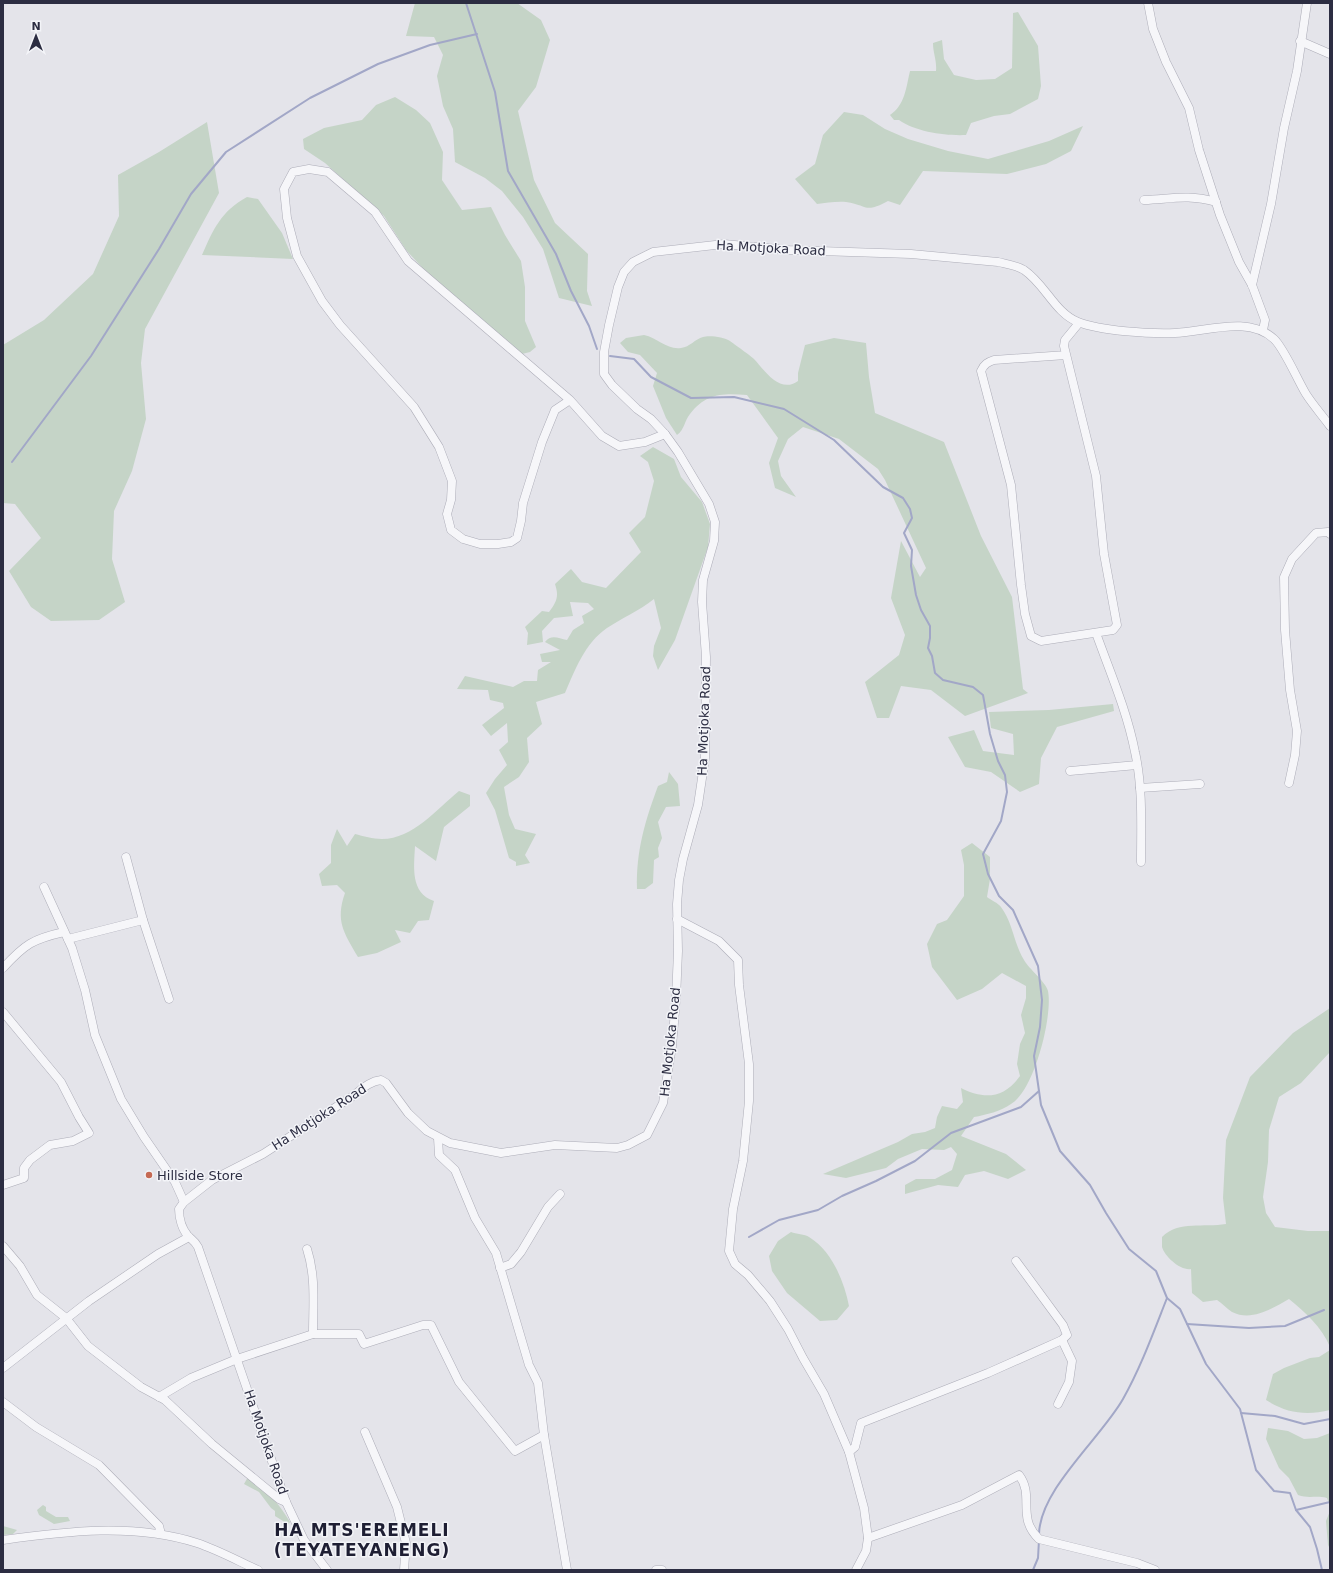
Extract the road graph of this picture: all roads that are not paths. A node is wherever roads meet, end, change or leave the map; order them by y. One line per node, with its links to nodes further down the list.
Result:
1 (1148, 3): 6 (street)
2 (1307, 3): 3 (street)
3 (1300, 41): 4 (street); 7 (street)
4 (1330, 54)
5 (1144, 200): 6 (street)
6 (1216, 202): 7 (street)
7 (1252, 286): 9 (street)
8 (1079, 322): 9 (street, Ha Motjoka Road); 10 (street); 13 (street, Ha Motjoka Road)
9 (1263, 330): 12 (street)
10 (1066, 355): 15 (street); 15 (street)
11 (570, 400): 11 (street); 13 (street)
12 (1330, 426)
13 (665, 434): 24 (street, Ha Motjoka Road)
14 (1330, 534): 18 (street)
15 (1096, 633): 16 (street)
16 (1137, 765): 17 (street); 20 (street)
17 (1070, 771)
18 (1289, 783)
19 (1200, 784): 20 (street)
20 (1140, 788): 22 (street)
21 (126, 857): 25 (street)
22 (1141, 862)
23 (44, 887): 26 (street)
24 (677, 919): 30 (street, Ha Motjoka Road); 49 (street)
25 (143, 920): 26 (street); 28 (street)
26 (66, 935): 27 (street); 33 (street)
27 (3, 968)
28 (168, 999)
29 (3, 1012): 31 (street)
30 (438, 1138): 33 (street, Ha Motjoka Road); 38 (street)
31 (3, 1185)
32 (560, 1194): 38 (street)
33 (184, 1202): 34 (street, Ha Motjoka Road)
34 (189, 1238): 39 (street); 42 (street, Ha Motjoka Road)
35 (3, 1246): 39 (street)
36 (307, 1249): 40 (street)
37 (1016, 1261): 41 (street)
38 (500, 1268): 48 (street)
39 (66, 1318): 43 (street); 44 (street)
40 (314, 1334): 42 (street); 48 (street)
41 (1062, 1340): 46 (street); 49 (street)
42 (237, 1359): 44 (street); 50 (street, Ha Motjoka Road)
43 (3, 1368)
44 (159, 1397): 50 (street)
45 (3, 1402): 51 (street)
46 (1058, 1404)
47 (366, 1432): 56 (street)
48 (544, 1435): 57 (street)
49 (849, 1452): 52 (street)
50 (286, 1502): 55 (street, Ha Motjoka Road)
51 (161, 1534): 53 (street); 54 (street)
52 (868, 1538): 60 (street); 61 (street)
53 (3, 1540)
54 (258, 1570)
55 (327, 1570)
56 (404, 1570)
57 (567, 1570)
58 (656, 1570): 59 (street)
59 (662, 1570)
60 (856, 1570)
61 (1155, 1570)

